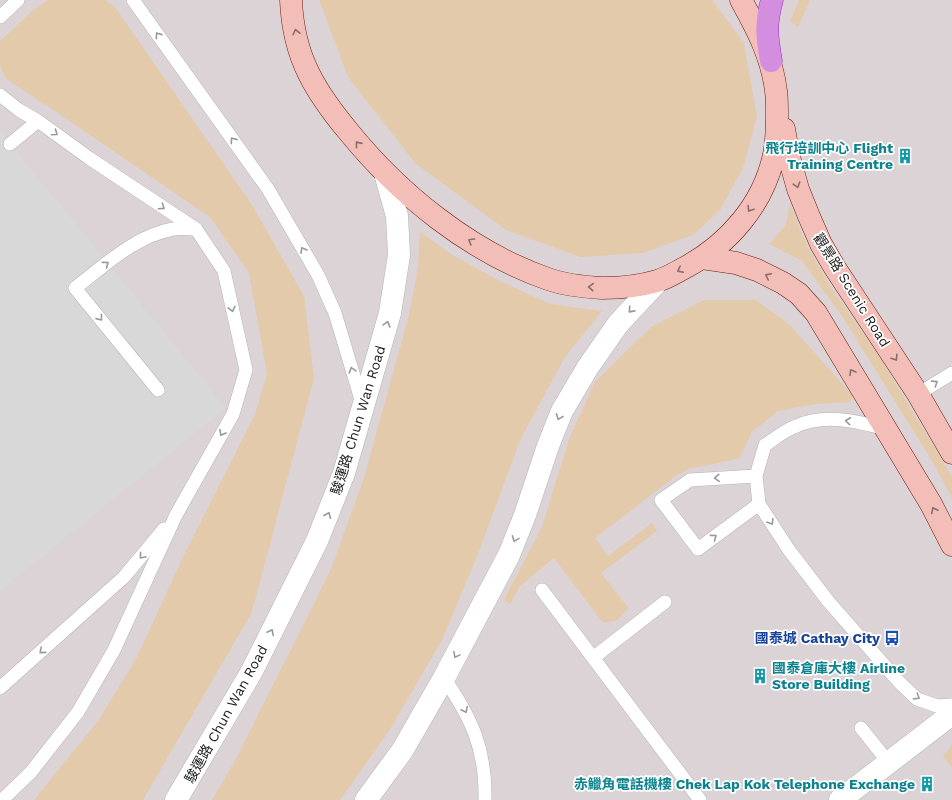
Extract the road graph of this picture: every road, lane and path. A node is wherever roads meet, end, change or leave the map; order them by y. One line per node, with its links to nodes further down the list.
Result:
1 (18, 0): 6 (lane)
2 (133, 0): 19 (lane, one-way to 2)
3 (290, 0): 12 (main road, one-way to 3)
4 (741, 0): 7 (main road)
5 (772, 0): 7 (highway)
6 (0, 17)
7 (770, 62): 8 (main road)
8 (777, 92): 14 (main road, one-way to 14); 18 (main road, 觀景路 Scenic Road, one-way to 18)
9 (0, 95): 10 (lane)
10 (38, 121): 11 (lane); 13 (lane, one-way to 13)
11 (10, 144)
12 (385, 173): 15 (main road, one-way to 12); 19 (street, 駿運路 Chun Wan Road, one-way to 12)
13 (196, 229): 17 (lane); 24 (lane, one-way to 24)
14 (702, 258): 15 (main road, one-way to 15); 20 (main road, one-way to 14)
15 (658, 281): 29 (street, one-way to 29)
16 (952, 373): 18 (lane, one-way to 16)
17 (158, 390)
18 (918, 394): 21 (main road, 觀景路 Scenic Road)
19 (363, 407): 36 (street, 駿運路 Chun Wan Road, one-way to 19)
20 (886, 429): 22 (lane, one-way to 22); 25 (main road, one-way to 20)
21 (952, 453)
22 (756, 476): 23 (lane); 23 (lane, one-way to 23)
23 (759, 504): 31 (lane, one-way to 31)
24 (176, 515): 30 (lane, one-way to 30); 35 (lane)
25 (952, 544)
26 (542, 590): 28 (lane)
27 (665, 602): 28 (lane)
28 (593, 658): 39 (lane)
29 (444, 678): 37 (street); 38 (lane, one-way to 38)
30 (0, 688)
31 (952, 705)
32 (952, 714): 34 (street)
33 (860, 728): 34 (lane)
34 (889, 762): 40 (street)
35 (2, 800)
36 (176, 800)
37 (366, 800)
38 (486, 800)
39 (700, 800)
40 (840, 800)

